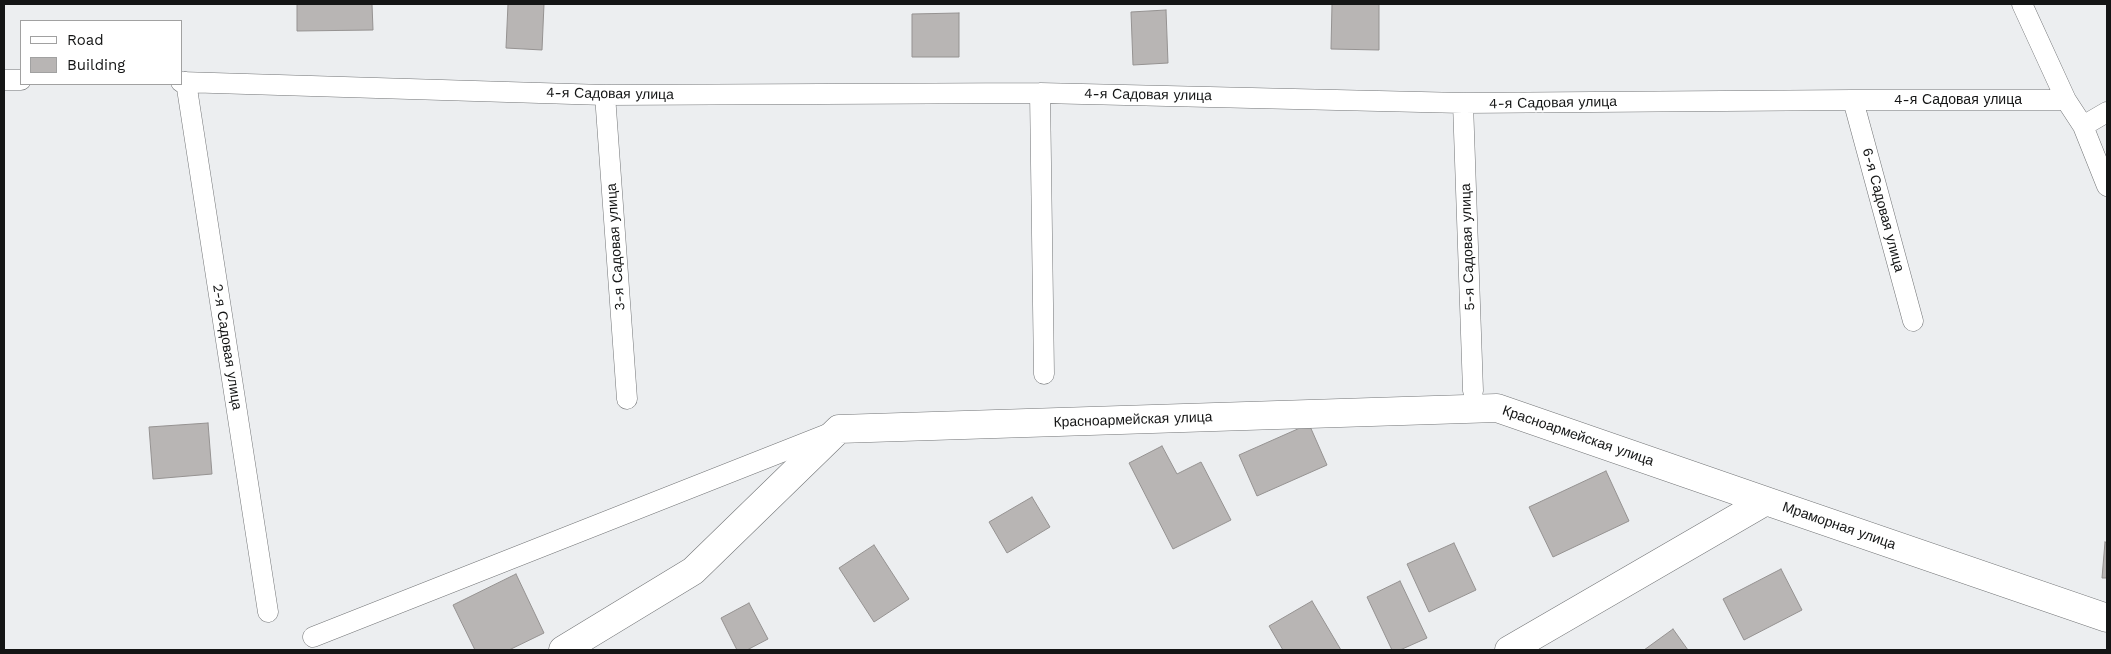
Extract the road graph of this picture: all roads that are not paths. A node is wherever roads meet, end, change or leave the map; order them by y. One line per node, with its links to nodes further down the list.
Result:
1 (2022, 4): 8 (lane)
2 (4, 80): 3 (lane)
3 (20, 80)
4 (183, 82): 6 (lane, 4-я Садовая улица); 19 (lane, 2-я Садовая улица)
5 (1040, 93): 6 (lane, 4-я Садовая улица); 9 (lane, 4-я Садовая улица); 14 (lane)
6 (605, 95): 16 (lane, 3-я Садовая улица)
7 (1853, 100): 8 (lane, 4-я Садовая улица); 9 (lane, 4-я Садовая улица); 13 (lane, 6-я Садовая улица)
8 (2066, 100): 11 (lane)
9 (1463, 103): 15 (lane, 5-я Садовая улица)
10 (2107, 112): 11 (lane)
11 (2083, 126): 12 (lane)
12 (2107, 186)
13 (1913, 321)
14 (1044, 374)
15 (1473, 390)
16 (627, 399)
17 (838, 429): 18 (street, Красноармейская улица); 21 (lane); 22 (street)
18 (1766, 501): 20 (street, Мраморная улица); 23 (street, Мраморная улица)
19 (268, 612)
20 (2107, 618)
21 (313, 637)
22 (563, 650)
23 (1509, 650)

